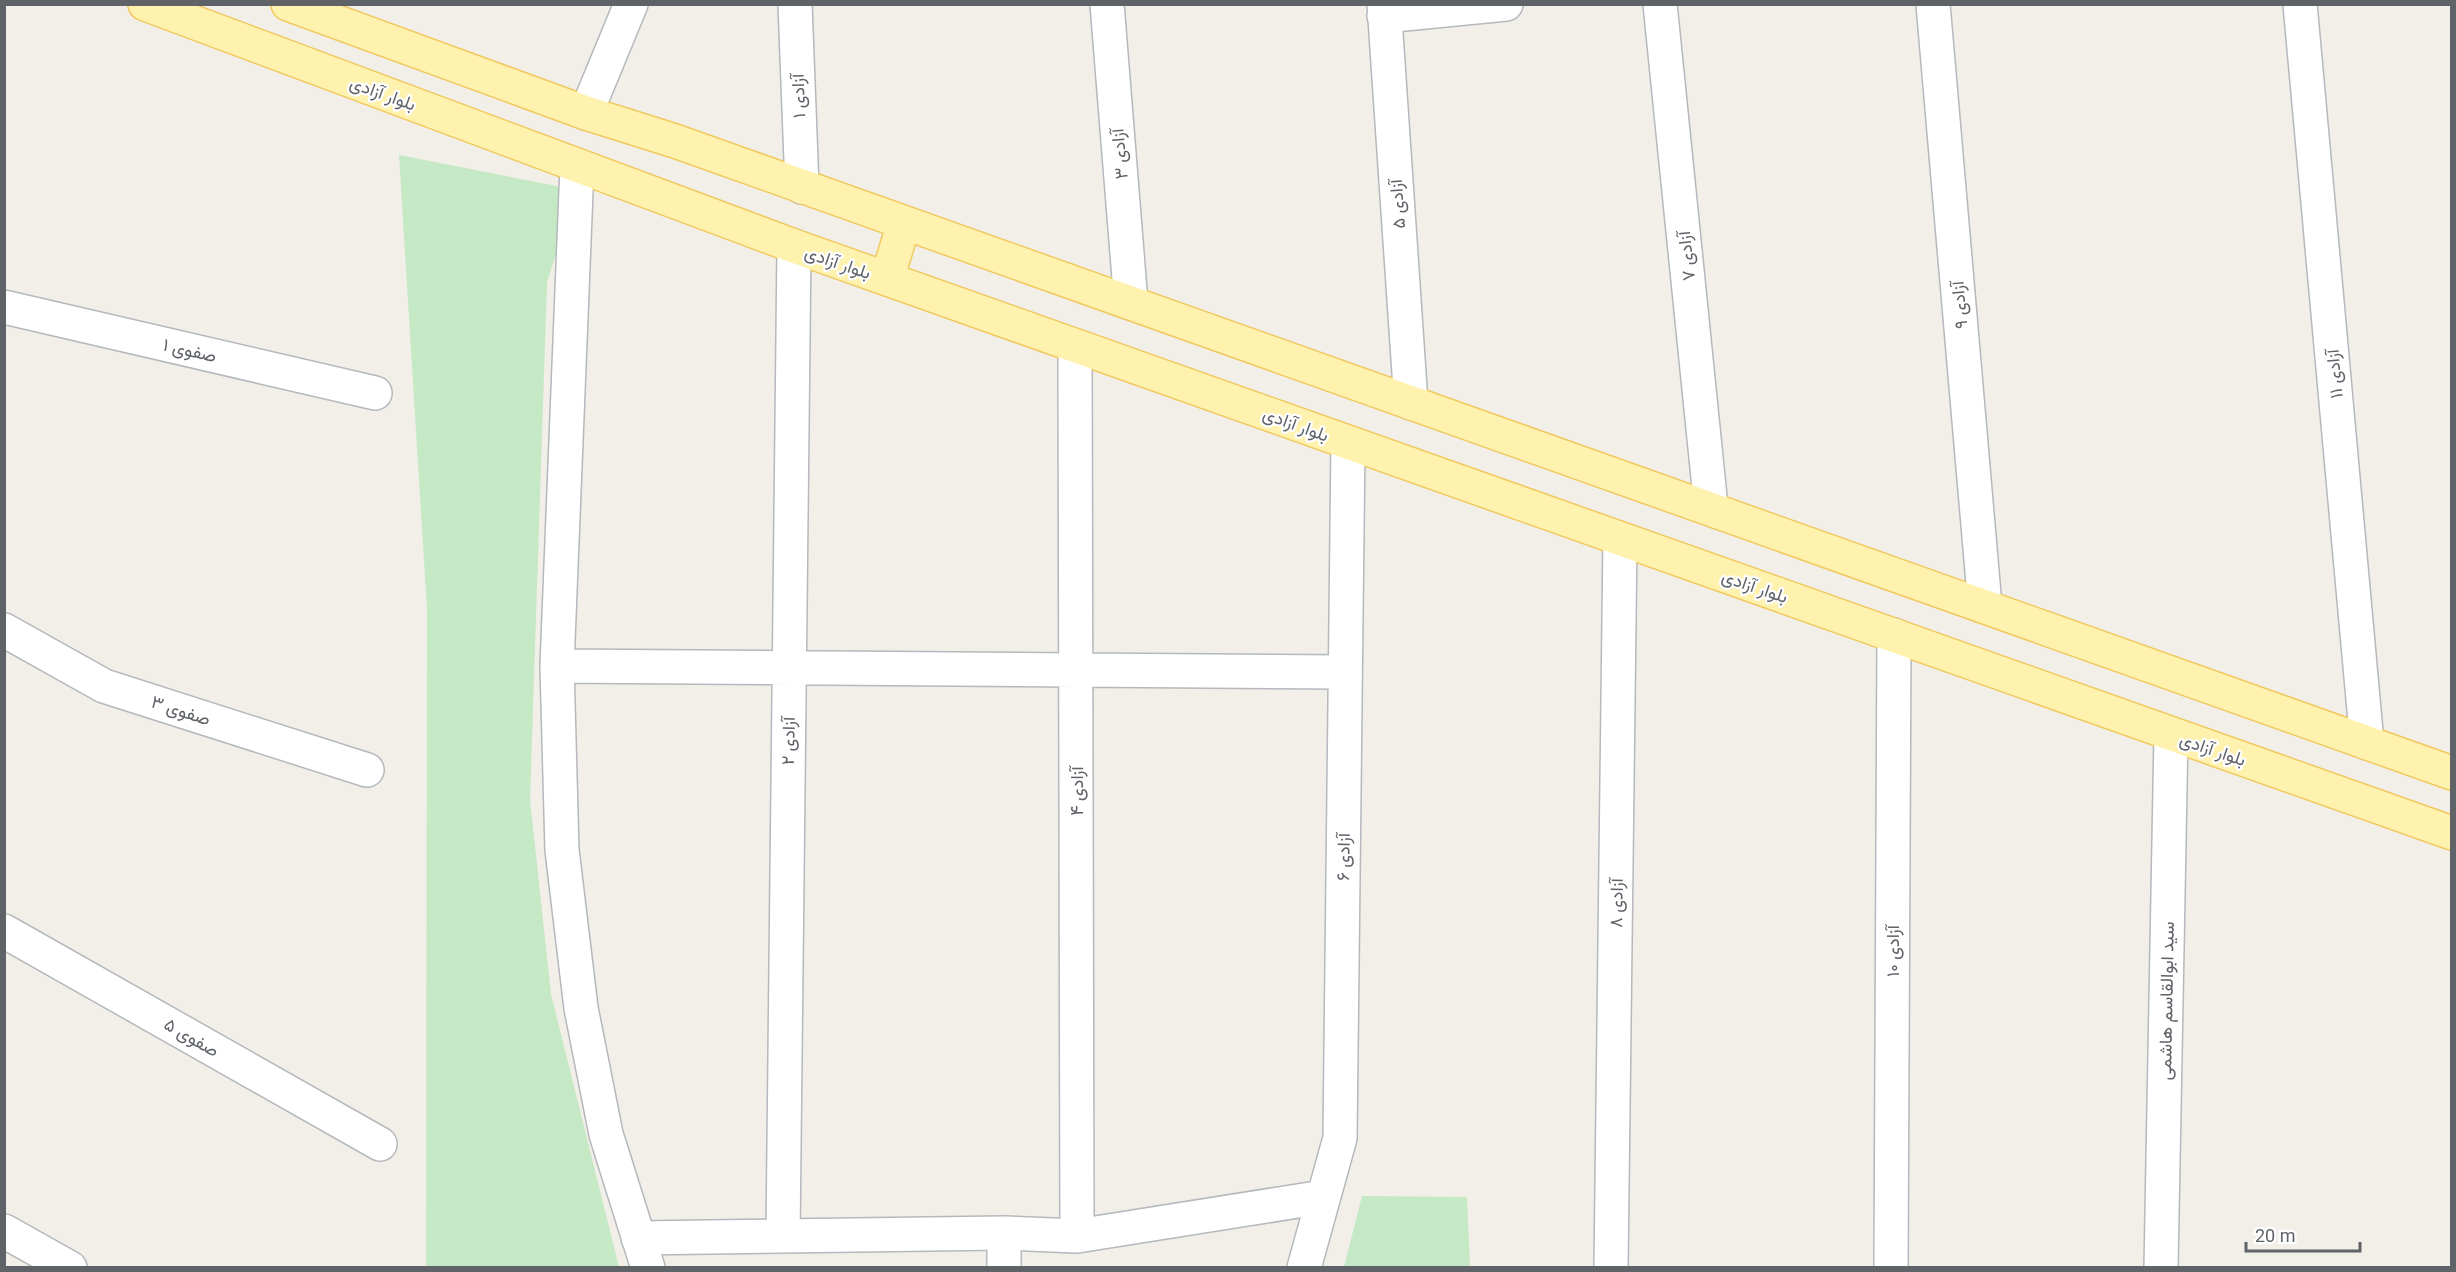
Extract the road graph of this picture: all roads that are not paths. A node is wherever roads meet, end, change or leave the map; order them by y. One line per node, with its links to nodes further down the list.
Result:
1 (146, 4): 12 (main road, بلوار آزادی)
2 (288, 4): 11 (main road)
3 (631, 4): 11 (street)
4 (795, 4): 13 (street, آزادی ۱)
5 (1107, 4): 17 (street, آزادی ۳)
6 (1506, 4): 10 (street)
7 (1660, 4): 23 (street, آزادی ۷)
8 (1933, 4): 25 (street, آزادی ۹)
9 (2300, 4): 33 (street, آزادی ۱۱)
10 (1384, 10): 21 (street, آزادی ۵)
11 (586, 113): 13 (main road)
12 (577, 166): 15 (main road, بلوار آزادی); 28 (street)
13 (802, 187): 14 (main road)
14 (904, 223): 16 (main road); 17 (main road)
15 (794, 246): 16 (main road, بلوار آزادی); 29 (street, آزادی ۲)
16 (887, 279): 19 (main road, بلوار آزادی)
17 (1131, 303): 21 (main road)
18 (4, 307): 20 (street, صفوی ۱)
19 (1075, 346): 22 (main road, بلوار آزادی); 30 (street, آزادی ۴)
20 (375, 393)
21 (1411, 403): 23 (main road)
22 (1348, 442): 24 (main road, بلوار آزادی); 31 (street, آزادی ۶)
23 (1711, 507): 25 (main road)
24 (1620, 539): 27 (main road, بلوار آزادی); 48 (street, آزادی ۸)
25 (1985, 606): 33 (main road)
26 (4, 630): 34 (street, صفوی ۳)
27 (1894, 635): 32 (main road, بلوار آزادی); 49 (street, آزادی ۱۰)
28 (557, 666): 29 (street); 44 (street)
29 (789, 668): 30 (street); 42 (street, آزادی ۲)
30 (1076, 670): 31 (street); 43 (street, آزادی ۴)
31 (1345, 672): 39 (street, آزادی ۶)
32 (2171, 734): 36 (main road, بلوار آزادی); 50 (street, سید ابوالقاسم هاشمی)
33 (2367, 743): 35 (main road)
34 (367, 770)
35 (2451, 772)
36 (2451, 833)
37 (4, 931): 38 (street, صفوی ۵)
38 (380, 1144)
39 (1323, 1197): 43 (street); 47 (street, آزادی ۶)
40 (4, 1231): 45 (street)
41 (1004, 1233): 42 (street); 43 (street); 46 (street)
42 (783, 1236): 44 (street)
43 (1077, 1236)
44 (643, 1253)
45 (70, 1268)
46 (1004, 1268)
47 (1304, 1268)
48 (1611, 1268)
49 (1891, 1268)
50 (2161, 1268)

